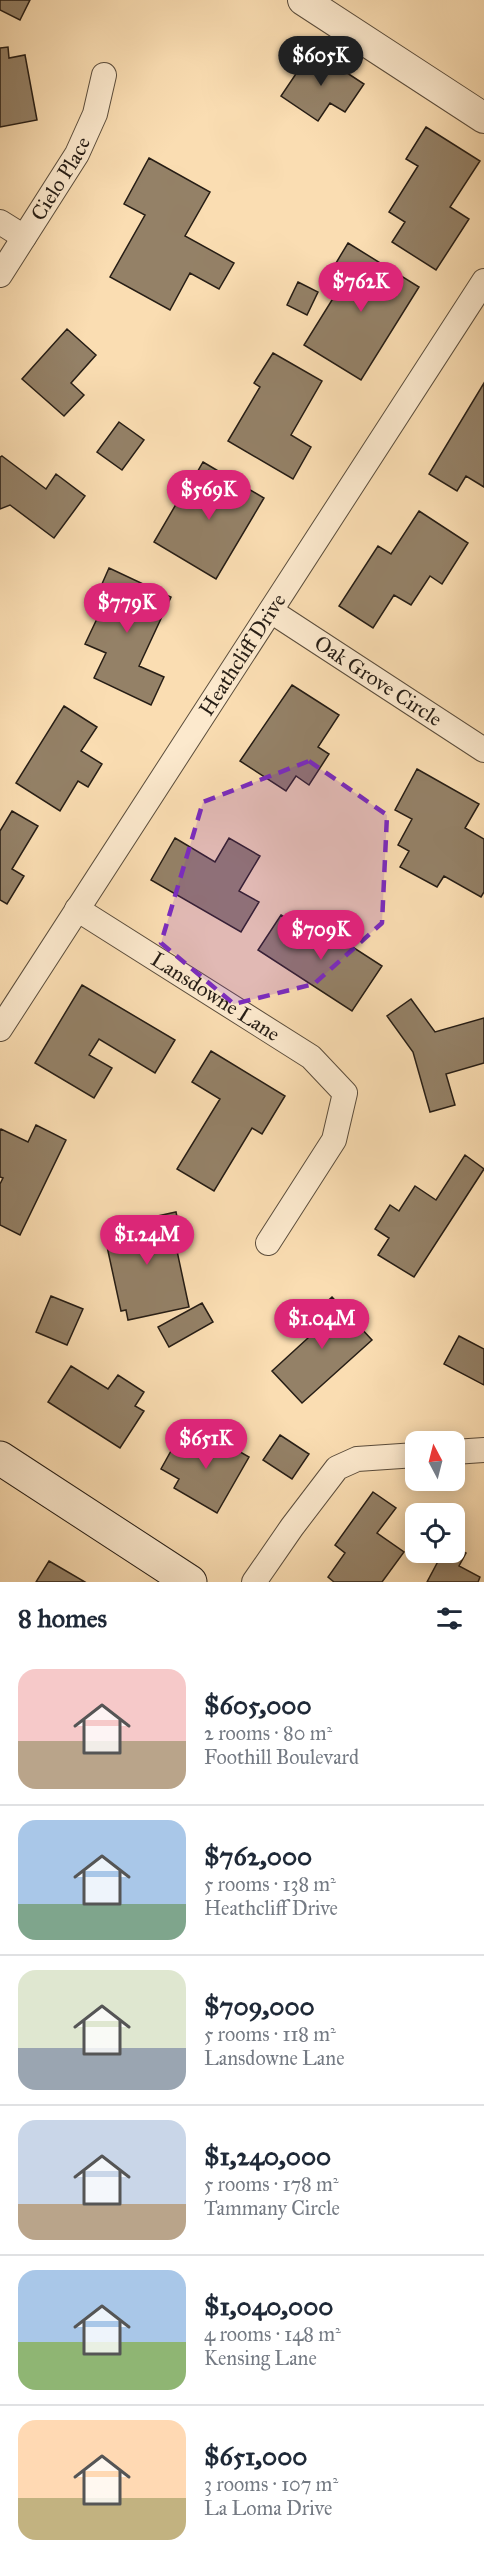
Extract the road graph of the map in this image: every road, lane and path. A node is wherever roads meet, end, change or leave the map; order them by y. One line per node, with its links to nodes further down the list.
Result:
1 (303, 0): 3 (street)
2 (104, 75): 5 (street, Cielo Place)
3 (484, 118)
4 (0, 222): 5 (street)
5 (24, 237): 6 (street, Cielo Place)
6 (0, 275)
7 (484, 282): 8 (street, Heathcliff Drive)
8 (272, 611): 9 (street, Oak Grove Circle); 10 (street, Heathcliff Drive)
9 (484, 750)
10 (77, 909): 11 (street, Heathcliff Drive); 12 (street, Lansdowne Lane)
11 (0, 1029)
12 (268, 1243)
13 (484, 1450): 14 (street)
14 (465, 1451)
15 (405, 1456): 18 (street)
16 (0, 1458): 17 (main road)
17 (190, 1582)
18 (254, 1582)

